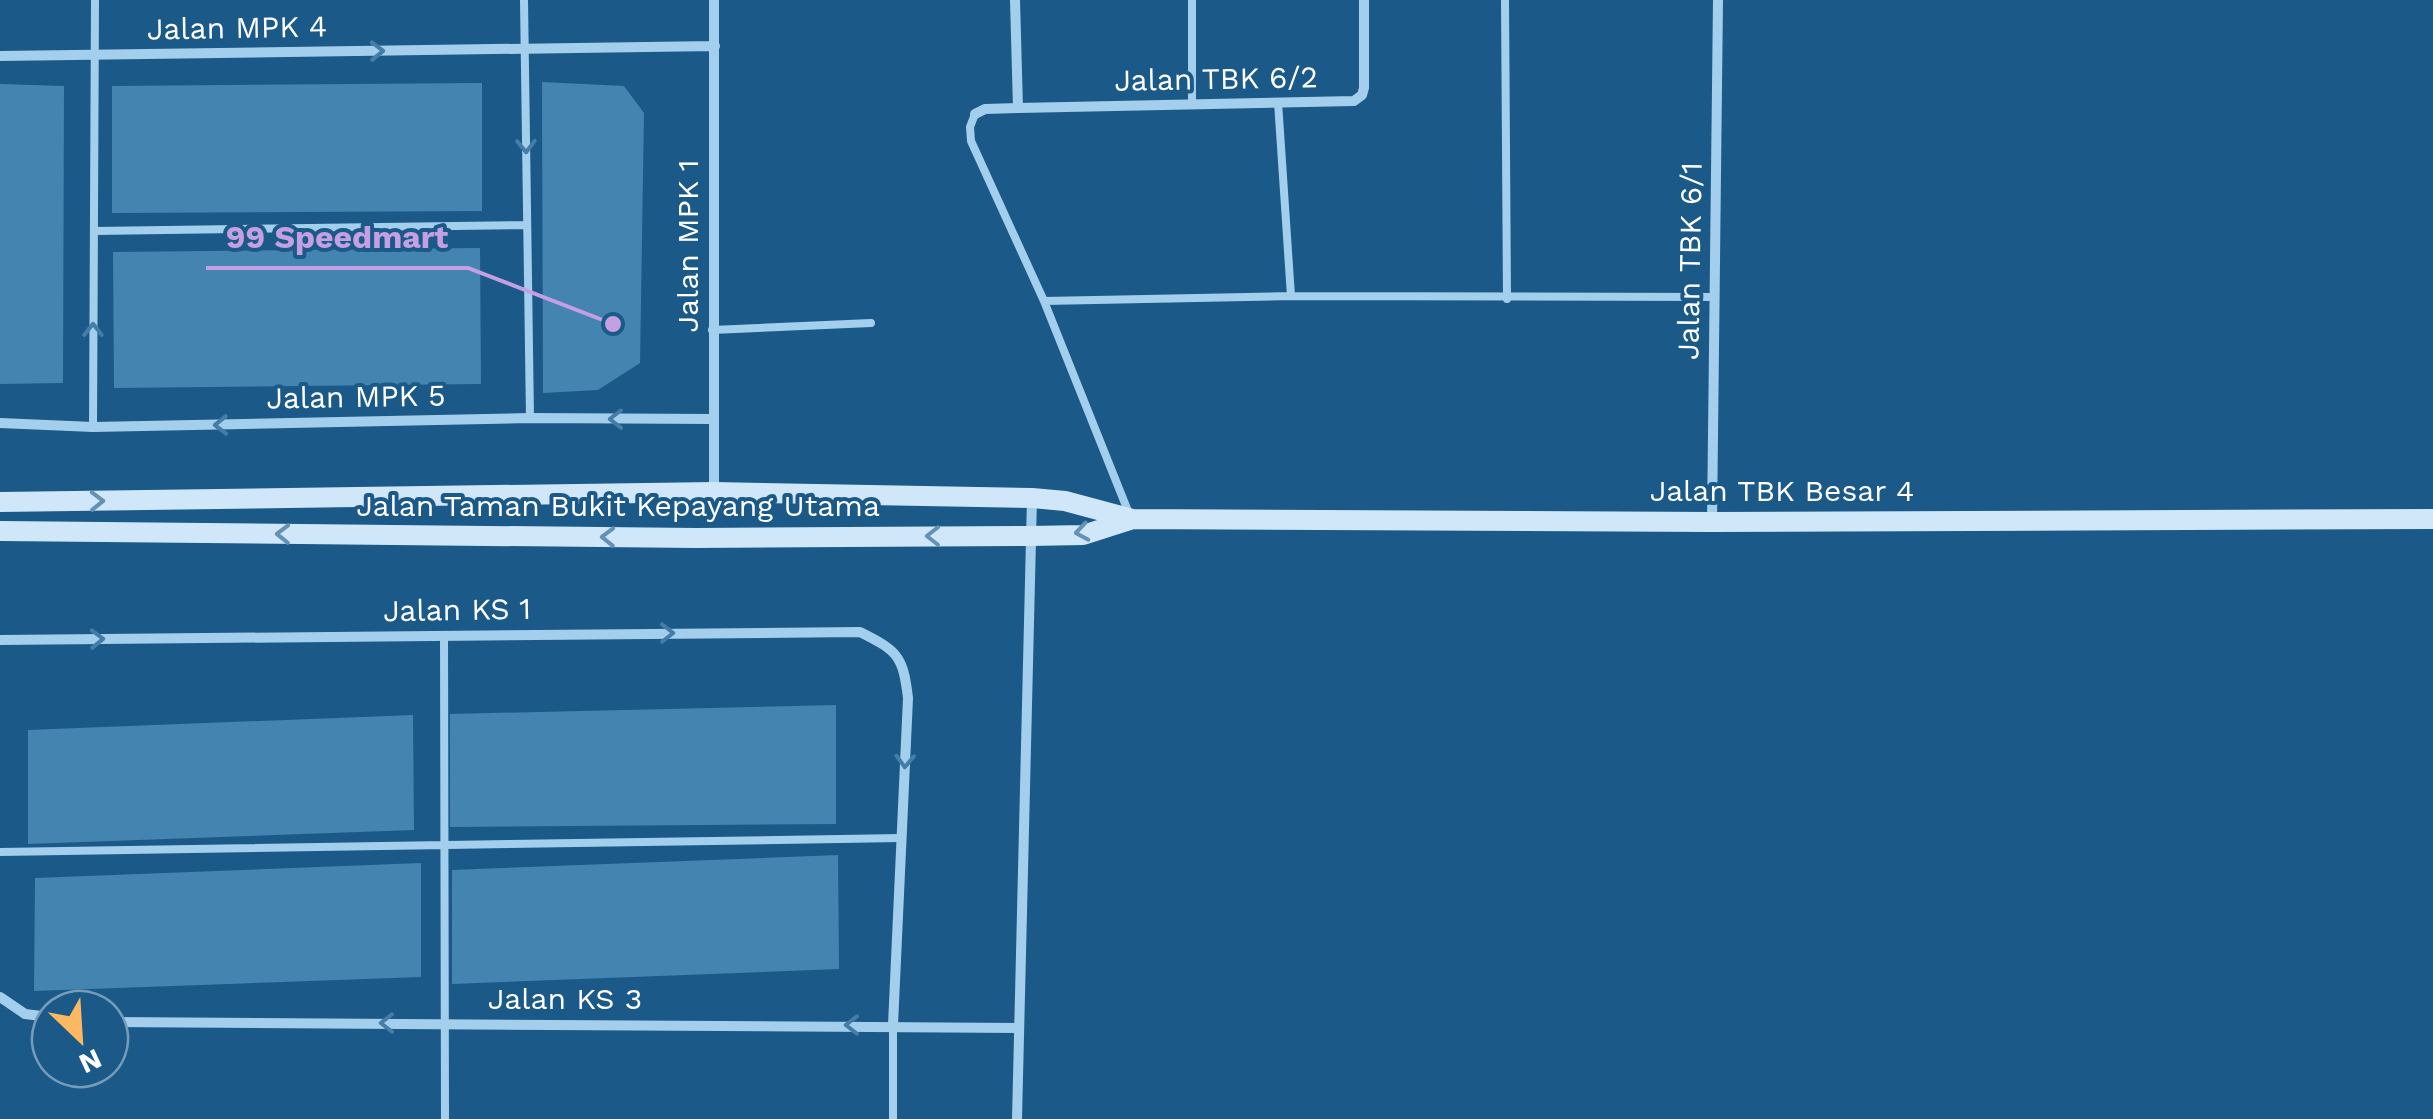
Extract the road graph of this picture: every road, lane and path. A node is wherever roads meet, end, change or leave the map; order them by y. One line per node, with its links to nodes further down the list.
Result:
1 (95, 0): 11 (lane)
2 (524, 0): 10 (lane)
3 (714, 0): 9 (street, Jalan MPK 1)
4 (1015, 0): 15 (street)
5 (1192, 0): 14 (lane)
6 (1364, 0): 13 (street, Jalan TBK 6/2)
7 (1505, 0): 21 (lane)
8 (1718, 0): 20 (street, Jalan TBK 6/1)
9 (714, 46): 10 (street, Jalan MPK 4); 24 (street, Jalan MPK 1)
10 (524, 49): 11 (street, Jalan MPK 4, one-way to 10); 17 (lane, one-way to 17)
11 (95, 54): 12 (street, Jalan MPK 4); 18 (lane)
12 (0, 56)
13 (1278, 102): 14 (street, Jalan TBK 6/2); 19 (lane)
14 (1192, 104): 15 (street, Jalan TBK 6/2)
15 (1018, 108): 16 (street, Jalan TBK 6/2)
16 (975, 114): 22 (lane)
17 (527, 225): 18 (lane); 25 (lane)
18 (94, 231): 28 (lane, one-way to 18)
19 (1291, 296): 21 (lane); 22 (lane)
20 (1715, 297): 21 (lane); 34 (street, Jalan TBK 6/1)
21 (1507, 298)
22 (1044, 301): 32 (lane)
23 (871, 323): 24 (lane)
24 (712, 330): 26 (street, Jalan MPK 1)
25 (530, 418): 26 (street, Jalan MPK 5, one-way to 25); 28 (street, Jalan MPK 5, one-way to 28)
26 (713, 419): 29 (street, Jalan MPK 1)
27 (0, 424): 28 (street, Jalan MPK 5)
28 (93, 428)
29 (714, 492): 30 (street, Jalan Taman Bukit Kepayang Utama); 31 (street, Jalan Taman Bukit Kepayang Utama, one-way to 29)
30 (1032, 498): 32 (street); 36 (street)
31 (0, 502)
32 (1132, 519): 34 (street, Jalan TBK Besar 4); 36 (street, Jalan Taman Bukit Kepayang Utama, one-way to 36)
33 (2433, 519): 34 (street, Jalan TBK Besar 4)
34 (1712, 522)
35 (0, 531): 36 (street, Jalan Taman Bukit Kepayang Utama, one-way to 35)
36 (1030, 536): 47 (street)
37 (444, 635): 38 (street, Jalan KS 1, one-way to 37); 39 (street, Jalan KS 1, one-way to 39); 40 (lane)
38 (0, 640)
39 (902, 838): 40 (lane); 46 (street)
40 (445, 845): 41 (lane); 45 (lane)
41 (0, 852)
42 (0, 997): 43 (street)
43 (30, 1015)
44 (130, 1022): 45 (street, Jalan KS 3, one-way to 44)
45 (445, 1024): 46 (street, Jalan KS 3, one-way to 45); 48 (lane)
46 (893, 1026): 47 (street, Jalan KS 3); 49 (lane)
47 (1019, 1028): 50 (street)
48 (445, 1119)
49 (893, 1119)
50 (1017, 1119)

